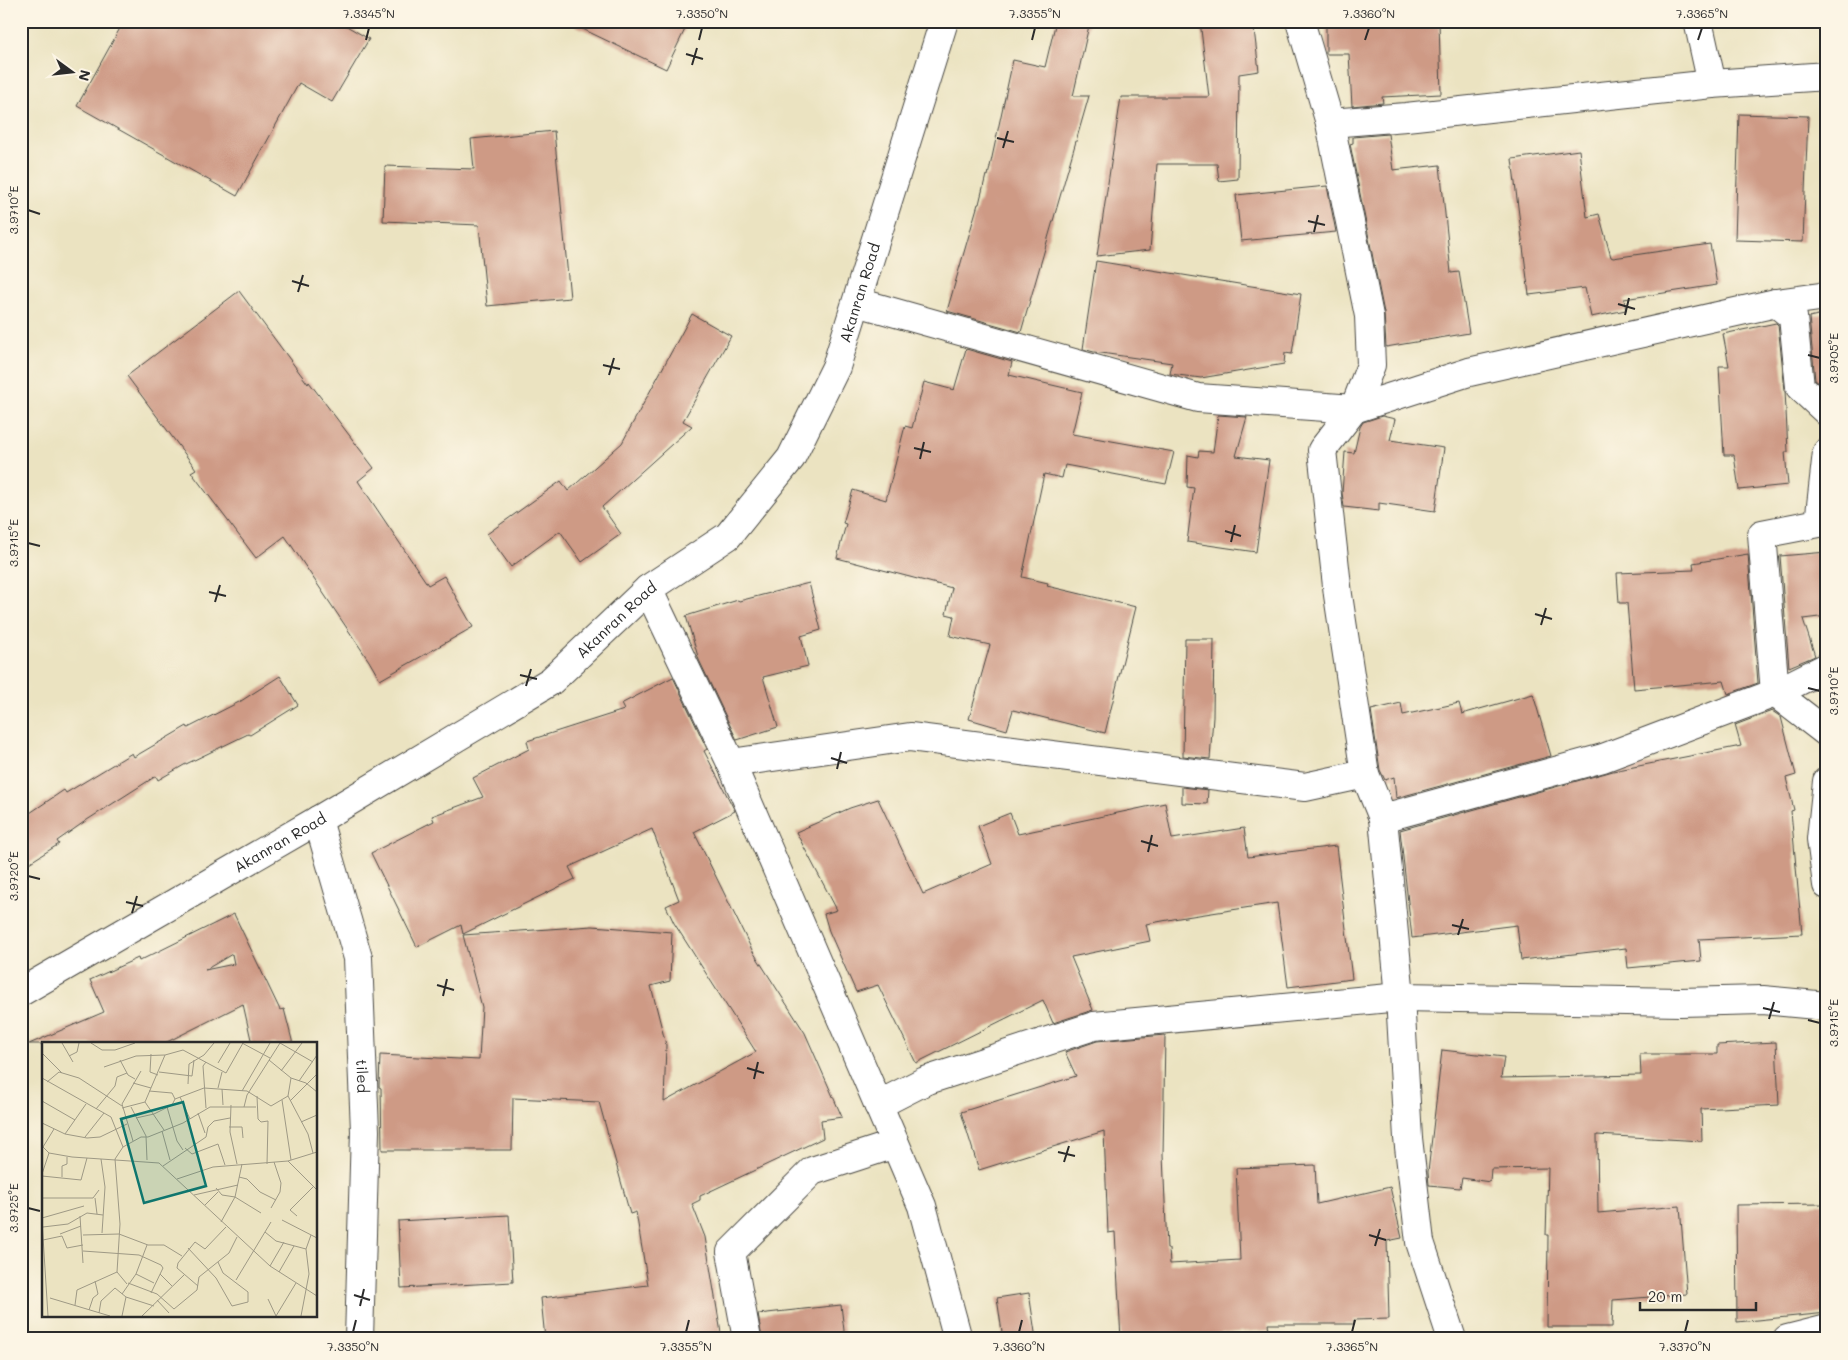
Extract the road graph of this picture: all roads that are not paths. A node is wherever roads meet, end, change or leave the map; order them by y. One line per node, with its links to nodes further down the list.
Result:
1 (944, 21): 8 (street, Akanran Road)
2 (1300, 21): 6 (street)
3 (1698, 21): 5 (street)
4 (1827, 76): 5 (street)
5 (1712, 84): 6 (street)
6 (1330, 122): 10 (street)
7 (1827, 296): 9 (street)
8 (857, 302): 10 (street); 13 (street, Akanran Road)
9 (1776, 303): 10 (street); 11 (street)
10 (1354, 409): 18 (street)
11 (1827, 412)
12 (1827, 452): 15 (street)
13 (648, 589): 17 (street); 21 (street, Akanran Road)
14 (1827, 667): 15 (street)
15 (1774, 692): 16 (street); 20 (street)
16 (1827, 733)
17 (731, 763): 18 (street); 26 (street)
18 (1365, 774): 20 (street)
19 (1827, 781): 22 (street)
20 (1383, 818): 24 (street)
21 (318, 820): 23 (street, Akanran Road); 29 (street, tiled)
22 (1827, 885)
23 (21, 992)
24 (1400, 997): 25 (street); 26 (street); 32 (street)
25 (1827, 1006)
26 (878, 1105): 27 (street)
27 (895, 1144): 30 (street); 31 (street)
28 (1827, 1329): 33 (street)
29 (359, 1339)
30 (748, 1339)
31 (958, 1339)
32 (1452, 1339)
33 (1787, 1339)

